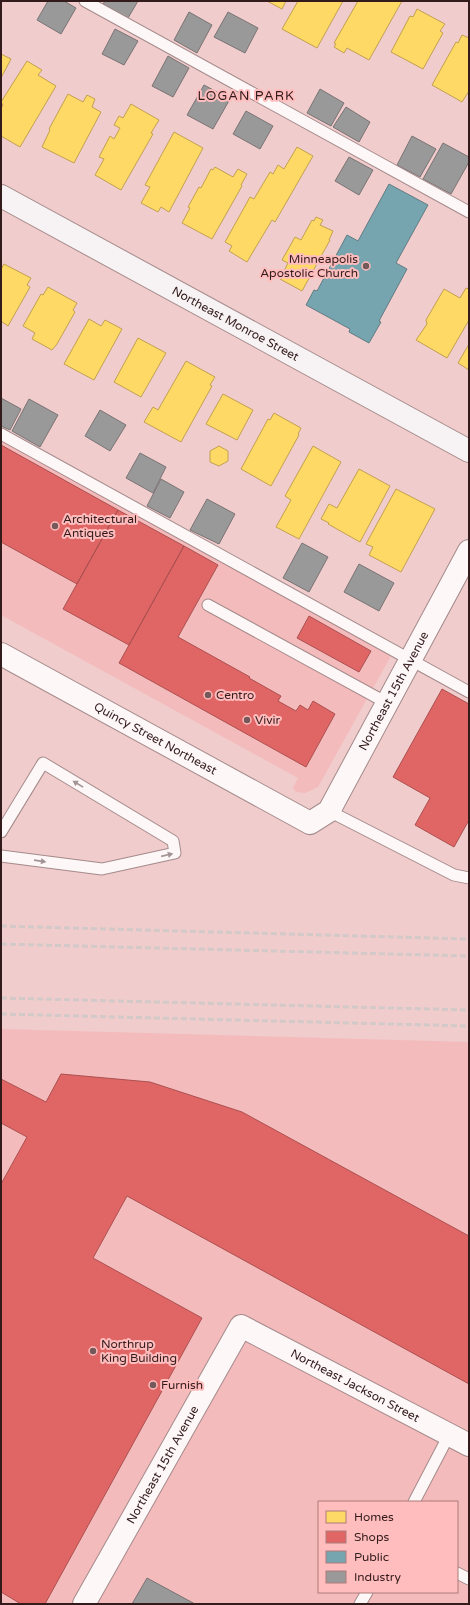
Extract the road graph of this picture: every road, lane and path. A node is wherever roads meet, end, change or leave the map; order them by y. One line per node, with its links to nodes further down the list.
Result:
1 (85, 1): 3 (lane)
2 (1, 196): 5 (street, Northeast Monroe Street)
3 (469, 212)
4 (1, 434): 9 (lane)
5 (469, 451)
6 (469, 551): 9 (street, Northeast 15th Avenue)
7 (208, 605): 11 (lane)
8 (1, 655): 13 (street, Quincy Street Northeast)
9 (411, 659): 10 (lane); 11 (street, Northeast 15th Avenue)
10 (469, 692)
11 (387, 703): 12 (street, Northeast 15th Avenue)
12 (329, 811): 13 (street, Northeast 15th Avenue); 16 (lane)
13 (310, 823)
14 (1, 832): 15 (lane, one-way to 14)
15 (1, 856)
16 (469, 878)
17 (240, 1326): 18 (street, Northeast Jackson Street); 24 (street, Northeast 15th Avenue)
18 (450, 1435): 19 (street, Northeast Jackson Street); 20 (lane)
19 (469, 1445)
20 (415, 1501)
21 (458, 1574): 22 (lane)
22 (469, 1579)
23 (366, 1593): 25 (lane)
24 (84, 1604)
25 (361, 1604)

